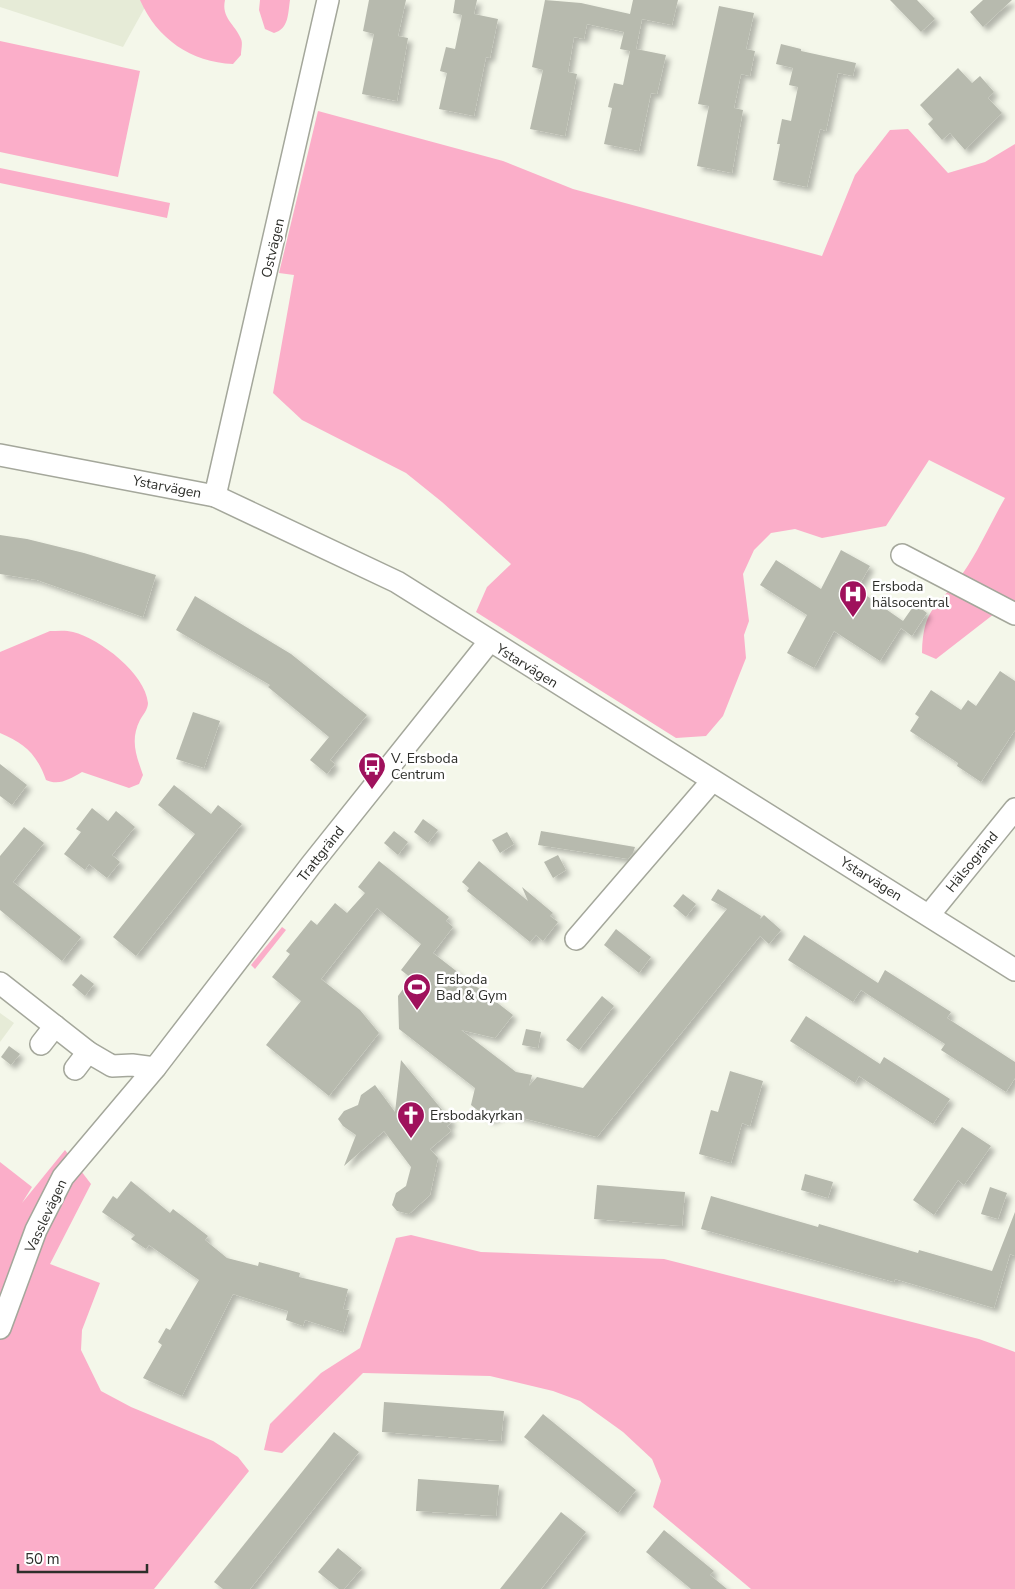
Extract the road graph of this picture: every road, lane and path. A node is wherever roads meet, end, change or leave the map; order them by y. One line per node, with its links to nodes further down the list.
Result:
1 (328, 0): 3 (street, Ostvägen)
2 (0, 455): 3 (street, Ystarvägen)
3 (215, 496): 6 (street, Ystarvägen)
4 (902, 554): 5 (street)
5 (1015, 614)
6 (489, 642): 7 (street, Ystarvägen); 16 (street, Trattgränd)
7 (712, 781): 9 (street, Ystarvägen); 10 (street)
8 (1015, 809): 9 (street, Hälsogränd)
9 (929, 915): 11 (street, Ystarvägen)
10 (576, 939)
11 (1015, 970)
12 (0, 983): 13 (street)
13 (55, 1026): 14 (street); 15 (street)
14 (41, 1044)
15 (88, 1052): 16 (street); 17 (street)
16 (155, 1068): 18 (street, Trattgränd)
17 (75, 1069)
18 (133, 1094): 19 (street, Vasslevägen)
19 (0, 1328)

